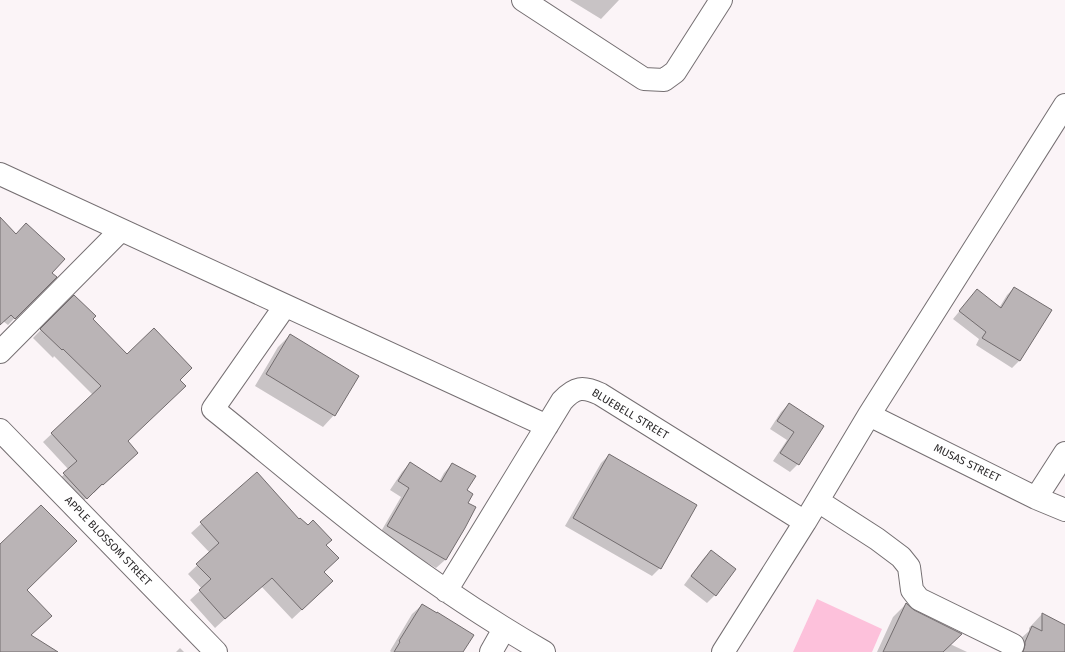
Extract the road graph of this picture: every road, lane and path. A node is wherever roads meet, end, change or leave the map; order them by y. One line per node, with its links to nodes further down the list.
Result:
1 (523, 0): 2 (street)
2 (721, 0)
3 (1065, 105): 8 (street)
4 (0, 174): 5 (street)
5 (121, 230): 6 (street); 7 (street)
6 (285, 306): 9 (street); 16 (street)
7 (0, 352)
8 (869, 415): 12 (street, MUSAS STREET); 13 (street)
9 (547, 426): 15 (street, BLUEBELL STREET); 16 (street, BLUEBELL STREET)
10 (0, 430): 19 (street, APPLE BLOSSOM STREET)
11 (1065, 453): 12 (street)
12 (1036, 498): 14 (street, MUSAS STREET)
13 (818, 501): 15 (street); 18 (street)
14 (1065, 510)
15 (805, 522): 22 (street)
16 (446, 591): 17 (street)
17 (504, 629): 20 (street); 21 (street)
18 (1013, 645)
19 (216, 652)
20 (491, 652)
21 (544, 652)
22 (723, 652)

